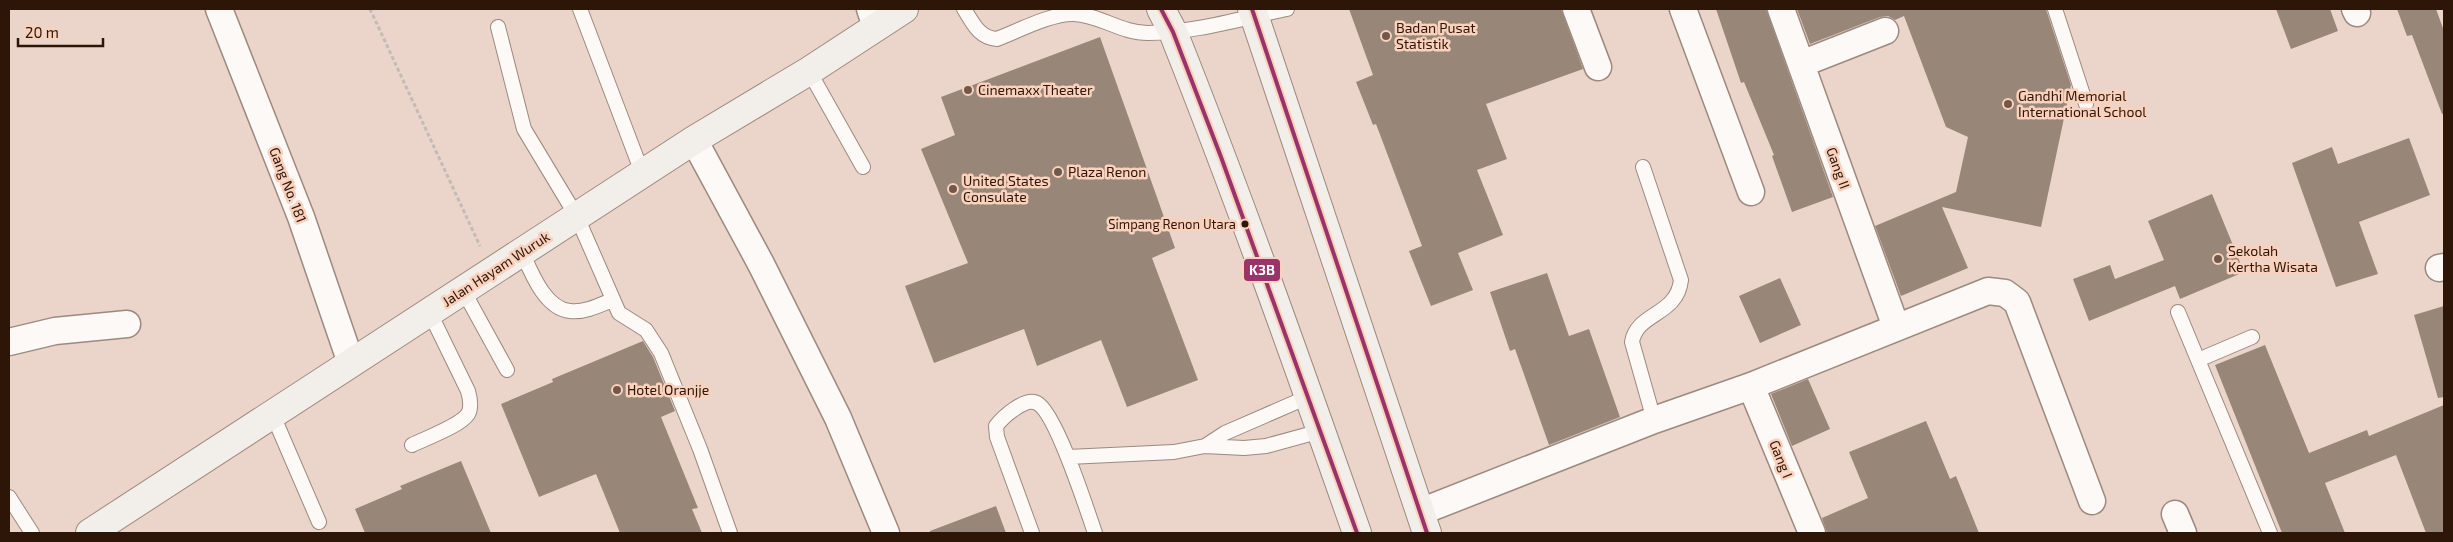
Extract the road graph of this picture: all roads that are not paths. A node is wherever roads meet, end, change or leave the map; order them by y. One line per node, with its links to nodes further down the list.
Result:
1 (220, 9): 35 (street, Gang No. 181)
2 (580, 9): 22 (lane)
3 (904, 9): 11 (main road, Jalan Hayam Wuruk)
4 (964, 9): 12 (lane)
5 (1288, 9): 10 (lane)
6 (1576, 9): 16 (street)
7 (1683, 9): 23 (street)
8 (1781, 9): 15 (street, Gang II)
9 (2055, 9): 18 (lane)
10 (1253, 12): 12 (lane); 48 (main road)
11 (873, 18): 17 (main road, Jalan Hayam Wuruk)
12 (1167, 21): 38 (main road)
13 (498, 27): 24 (lane)
14 (1885, 31): 15 (street)
15 (1801, 64): 31 (street, Gang II)
16 (1598, 68)
17 (809, 71): 19 (main road, Jalan Hayam Wuruk); 20 (lane)
18 (2086, 104)
19 (694, 140): 22 (main road, Jalan Hayam Wuruk); 52 (street)
20 (863, 167)
21 (1643, 167): 40 (lane)
22 (644, 175): 24 (main road, Jalan Hayam Wuruk)
23 (1751, 192)
24 (577, 217): 25 (main road, Jalan Hayam Wuruk); 27 (lane)
25 (522, 252): 26 (main road, Jalan Hayam Wuruk); 27 (lane)
26 (463, 290): 28 (main road, Jalan Hayam Wuruk); 36 (lane)
27 (612, 300): 51 (lane)
28 (429, 311): 35 (main road, Jalan Hayam Wuruk); 42 (lane)
29 (2178, 312): 34 (lane)
30 (128, 324): 33 (street)
31 (1896, 326): 37 (street); 46 (street)
32 (2252, 337): 34 (lane)
33 (9, 342)
34 (2198, 360): 57 (lane)
35 (351, 363): 39 (main road, Jalan Hayam Wuruk)
36 (507, 370)
37 (1751, 386): 40 (street); 56 (street, Gang I)
38 (1310, 396): 41 (main road); 43 (lane)
39 (272, 413): 47 (lane); 49 (main road, Jalan Hayam Wuruk)
40 (1654, 420): 48 (street)
41 (1321, 431): 43 (lane); 55 (main road)
42 (412, 445)
43 (1205, 446): 44 (lane)
44 (1068, 457): 53 (lane); 54 (lane)
45 (9, 497): 50 (lane)
46 (2092, 501)
47 (319, 522)
48 (1423, 522)
49 (95, 532)
50 (32, 533)
51 (730, 533)
52 (886, 533)
53 (1032, 533)
54 (1095, 533)
55 (1357, 533)
56 (1812, 533)
57 (2270, 533)

